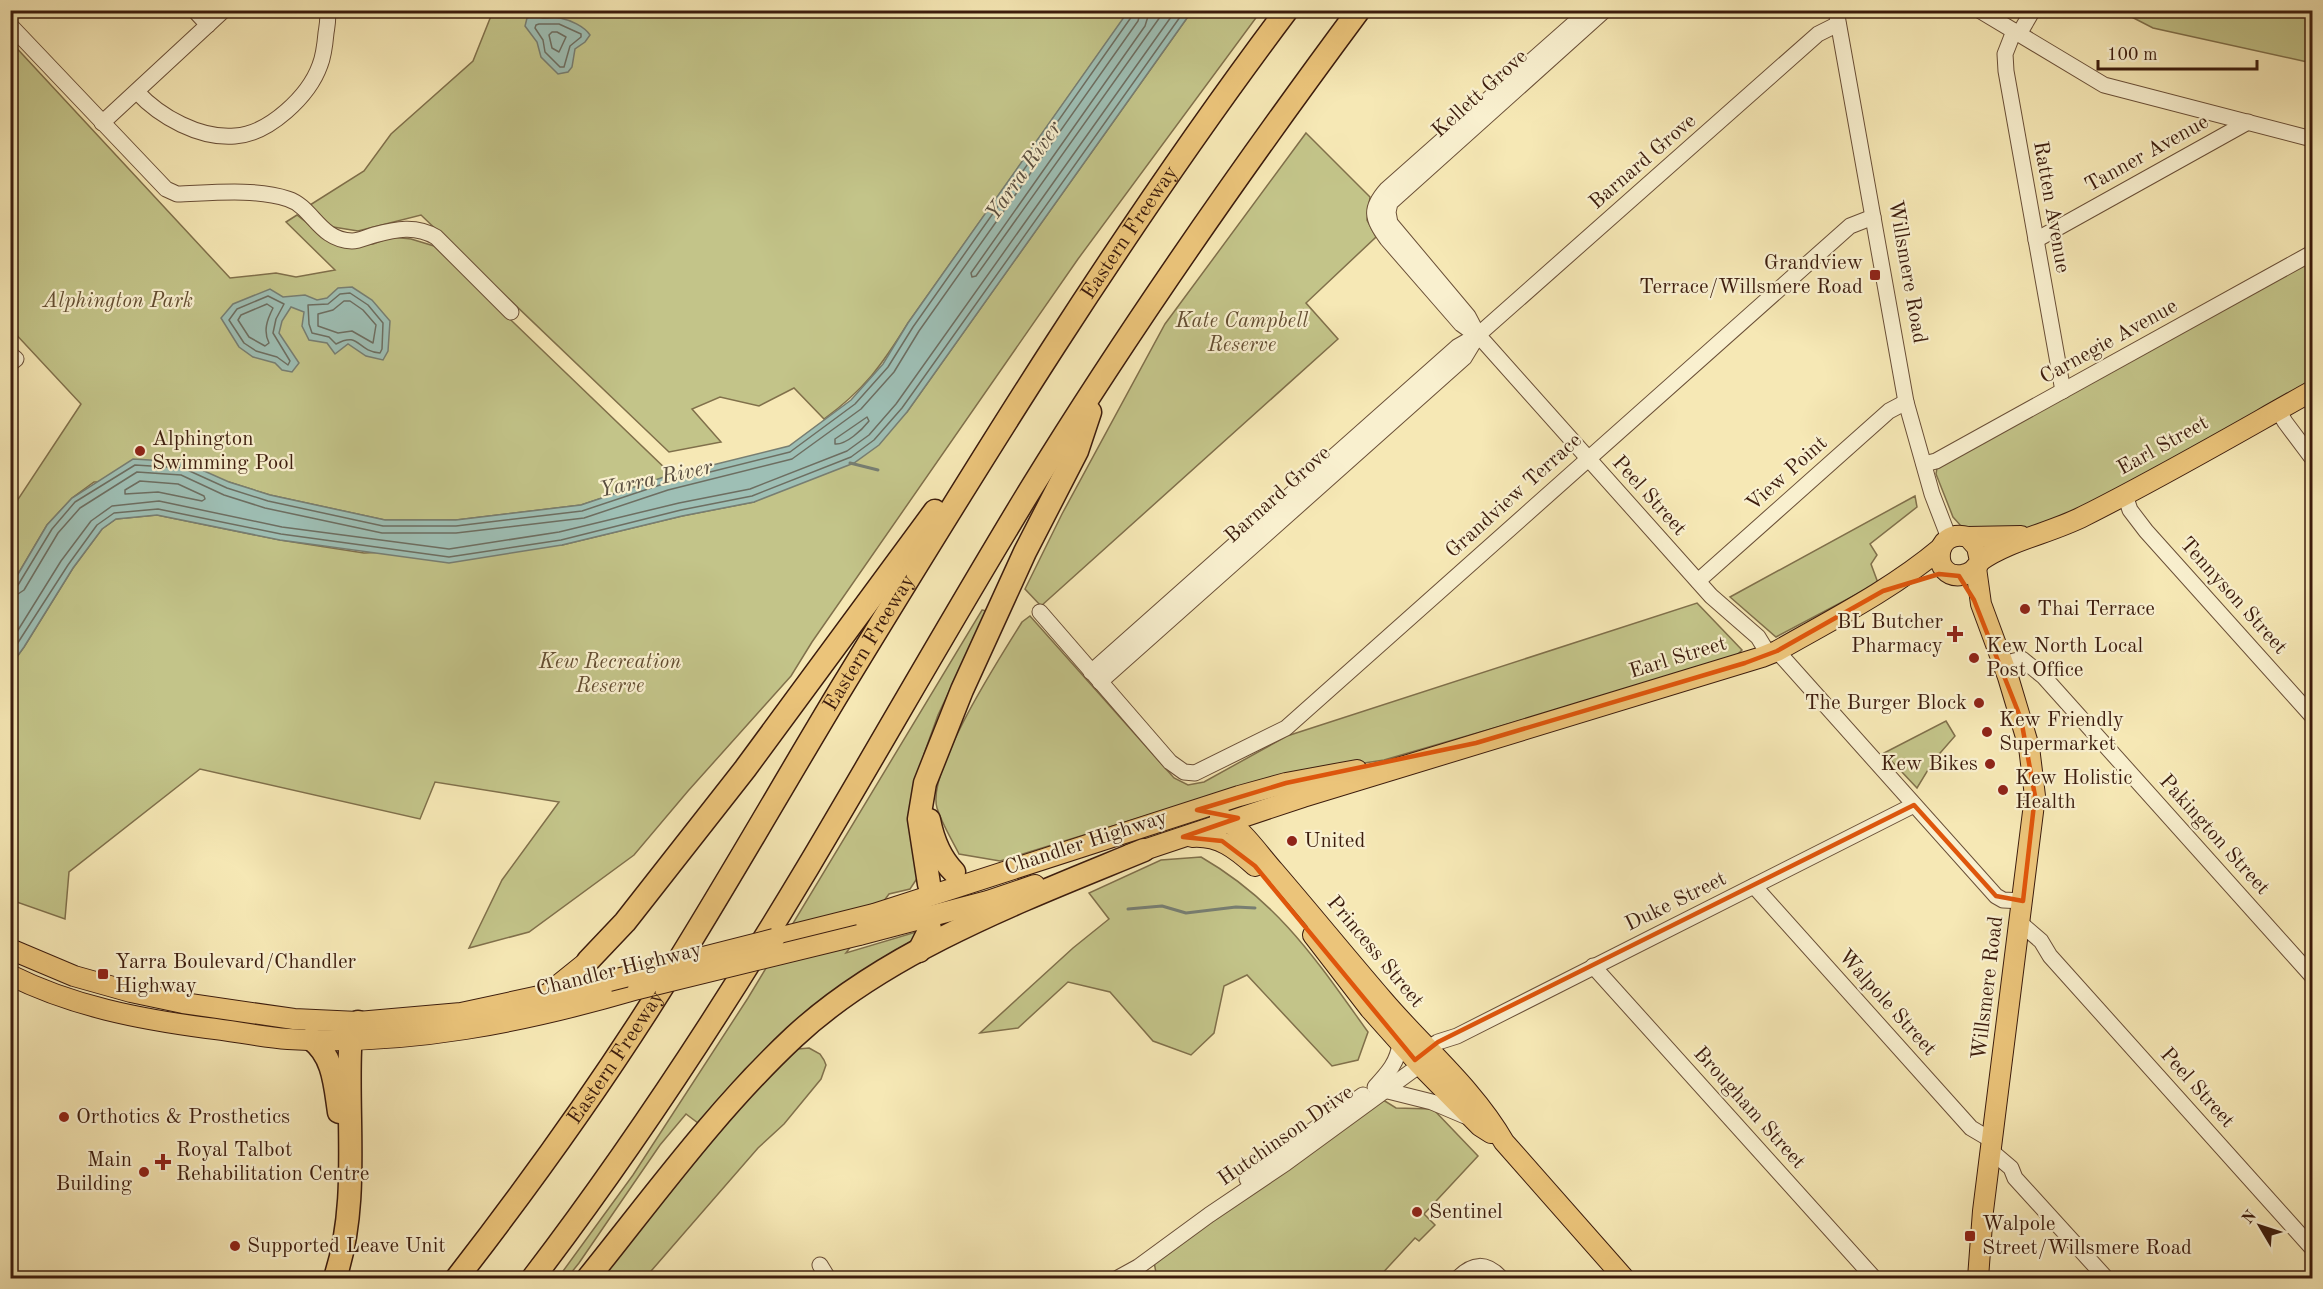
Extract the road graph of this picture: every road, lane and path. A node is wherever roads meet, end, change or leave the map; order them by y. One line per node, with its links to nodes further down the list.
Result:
1 (194, 10): 12 (street)
2 (224, 10): 12 (street)
3 (327, 10): 14 (street)
4 (1287, 10): 33 (highway, Eastern Freeway)
5 (1359, 10): 25 (highway)
6 (1589, 10): 18 (street, Kellett Grove)
7 (1605, 10): 19 (street, Kellett Grove)
8 (1979, 10): 13 (street)
9 (2032, 10): 13 (street, Ratten Avenue)
10 (1837, 17): 20 (street, Willsmere Road); 24 (street, Barnard Grove)
11 (10, 25): 16 (street)
12 (208, 25): 14 (street)
13 (2016, 33): 15 (street); 21 (street, Ratten Avenue)
14 (137, 92): 16 (street)
15 (2248, 122): 17 (street); 21 (street, Tanner Avenue)
16 (102, 123): 23 (street)
17 (2313, 139)
18 (1387, 189): 24 (street, Peel Street)
19 (1388, 212): 24 (street, Peel Street)
20 (1873, 217): 28 (street, Willsmere Road); 31 (street, Grandview Terrace)
21 (2036, 240): 26 (street, Ratten Avenue)
22 (2313, 253): 26 (street, Carnegie Avenue)
23 (511, 312)
24 (1478, 335): 31 (street, Peel Street); 43 (street, Barnard Grove)
25 (1103, 374): 47 (highway); 81 (highway)
26 (2063, 391): 32 (street, Carnegie Avenue)
27 (2313, 391): 29 (main road, Earl Street)
28 (1906, 402): 32 (street, Willsmere Road); 38 (street, View Point)
29 (2274, 412): 30 (street); 34 (main road, Earl Street)
30 (2309, 454)
31 (1587, 459): 38 (street, Peel Street); 43 (street, Grandview Terrace)
32 (1924, 464): 36 (street, Willsmere Road)
33 (976, 467): 63 (highway); 80 (highway, Eastern Freeway)
34 (2120, 497): 35 (main road, Earl Street); 45 (street, Tennyson Street)
35 (2034, 537): 36 (main road, Earl Street); 37 (main road, Earl Street)
36 (1953, 541): 37 (main road); 37 (main road); 39 (main road, Earl Street)
37 (1966, 570): 39 (main road, Earl Street); 42 (main road, Willsmere Road); 44 (main road, Willsmere Road)
38 (1698, 581): 41 (street, Peel Street)
39 (1883, 591): 41 (main road, Earl Street)
40 (1040, 612): 43 (street)
41 (1773, 653): 46 (main road, Earl Street); 48 (street, Peel Street)
42 (2003, 664): 44 (main road, Willsmere Road); 64 (street, Pakington Street)
43 (1095, 677)
44 (2016, 705): 56 (main road, Willsmere Road)
45 (2313, 716)
46 (1476, 743): 49 (main road, Earl Street); 50 (main road, Earl Street)
47 (932, 762): 53 (highway); 55 (highway)
48 (1914, 805): 54 (street, Duke Street); 56 (street, Peel Street)
49 (1197, 810): 50 (main road, Princess Street); 53 (main road, Chandler Highway)
50 (1228, 822): 51 (main road, Chandler Highway); 69 (main road, Princess Street)
51 (1183, 837): 52 (main road, Chandler Highway); 68 (main road, Princess Street)
52 (1144, 850): 55 (main road, Chandler Highway); 59 (highway)
53 (962, 878): 55 (main road, Chandler Highway)
54 (1754, 886): 62 (street, Duke Street); 73 (street, Walpole Street)
55 (928, 899): 59 (highway); 63 (main road, Chandler Highway, bridge); 65 (main road, Chandler Highway, bridge)
56 (2023, 901): 57 (main road, Willsmere Road)
57 (2019, 922): 58 (main road, Willsmere Road); 60 (street, Peel Street)
58 (2017, 942): 60 (street, Peel Street); 73 (main road, Willsmere Road)
59 (919, 951): 82 (highway)
60 (2050, 956): 77 (street, Peel Street)
61 (15, 964): 66 (main road, Chandler Highway); 67 (main road, Chandler Highway)
62 (1593, 966): 69 (street, Duke Street); 87 (street, Brougham Street)
63 (602, 975): 65 (main road); 66 (main road, Chandler Highway)
64 (2313, 976)
65 (638, 989): 66 (main road, Chandler Highway)
66 (355, 1031): 67 (main road, Chandler Highway); 74 (highway)
67 (311, 1040): 74 (highway)
68 (1400, 1043): 69 (main road, Princess Street); 70 (street, Hutchinson Drive)
69 (1424, 1057): 70 (street, Hutchinson Drive); 71 (main road, Princess Street); 72 (main road, Princess Street)
70 (1381, 1089): 71 (street, Hutchinson Drive); 78 (street, Hutchinson Drive)
71 (1480, 1126): 72 (main road, Princess Street)
72 (1504, 1142): 86 (main road, Princess Street)
73 (1992, 1146): 75 (main road, Willsmere Road); 76 (street, Walpole Street)
74 (350, 1154): 79 (highway)
75 (1988, 1177): 76 (street); 88 (main road, Willsmere Road)
76 (2015, 1178): 89 (street, Walpole Street)
77 (2313, 1248)
78 (1141, 1273): 83 (street, Hutchinson Drive)
79 (334, 1278)
80 (457, 1278)
81 (533, 1278)
82 (588, 1278)
83 (1118, 1278)
84 (1458, 1278): 85 (street)
85 (1500, 1278)
86 (1624, 1278)
87 (1874, 1278)
88 (1978, 1278)
89 (2106, 1278)

